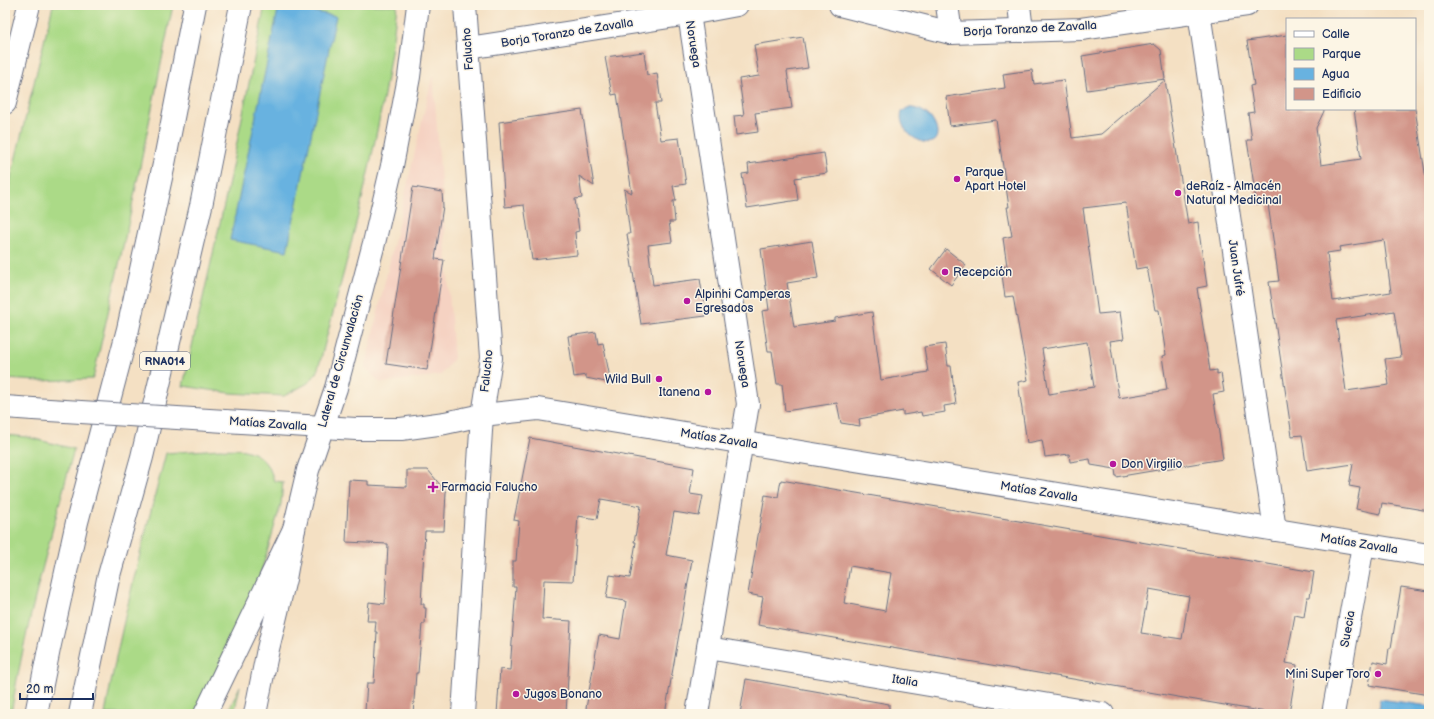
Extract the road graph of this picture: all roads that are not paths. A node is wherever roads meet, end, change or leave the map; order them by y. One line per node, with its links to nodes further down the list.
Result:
1 (29, 5): 16 (main road)
2 (195, 5): 26 (main road, RNA014)
3 (241, 5): 27 (main road, RNA014)
4 (418, 5): 19 (main road, Lateral de Circunvalación)
5 (465, 5): 15 (main road, Falucho)
6 (738, 5): 12 (main road, Borja Toranzo de Zavalla)
7 (840, 5): 14 (main road, Borja Toranzo de Zavalla)
8 (947, 5): 14 (main road)
9 (1019, 5): 13 (main road)
10 (1247, 5): 11 (main road, Borja Toranzo de Zavalla)
11 (1198, 8): 13 (main road, Borja Toranzo de Zavalla); 22 (main road, Juan Jufré)
12 (689, 14): 15 (main road, Borja Toranzo de Zavalla); 20 (main road, Noruega)
13 (1022, 31): 14 (main road, Borja Toranzo de Zavalla)
14 (951, 33)
15 (468, 48): 18 (main road, Falucho)
16 (5, 103)
17 (5, 407): 19 (main road, Matías Zavalla, bridge)
18 (482, 415): 19 (main road, Matías Zavalla); 20 (main road, Matías Zavalla); 30 (main road, Falucho)
19 (323, 427): 21 (main road, Lateral de Circunvalación)
20 (741, 443): 22 (main road, Matías Zavalla); 25 (main road, Noruega)
21 (294, 529): 28 (main road); 29 (main road, Lateral de Circunvalación)
22 (1275, 530): 23 (main road, Matías Zavalla)
23 (1363, 544): 24 (main road, Matías Zavalla); 33 (main road, Suecia)
24 (1429, 555)
25 (708, 648): 31 (main road, Noruega); 32 (main road, Italia)
26 (36, 714)
27 (80, 714)
28 (205, 714)
29 (255, 714)
30 (463, 714)
31 (697, 714)
32 (1103, 714)
33 (1333, 714)

